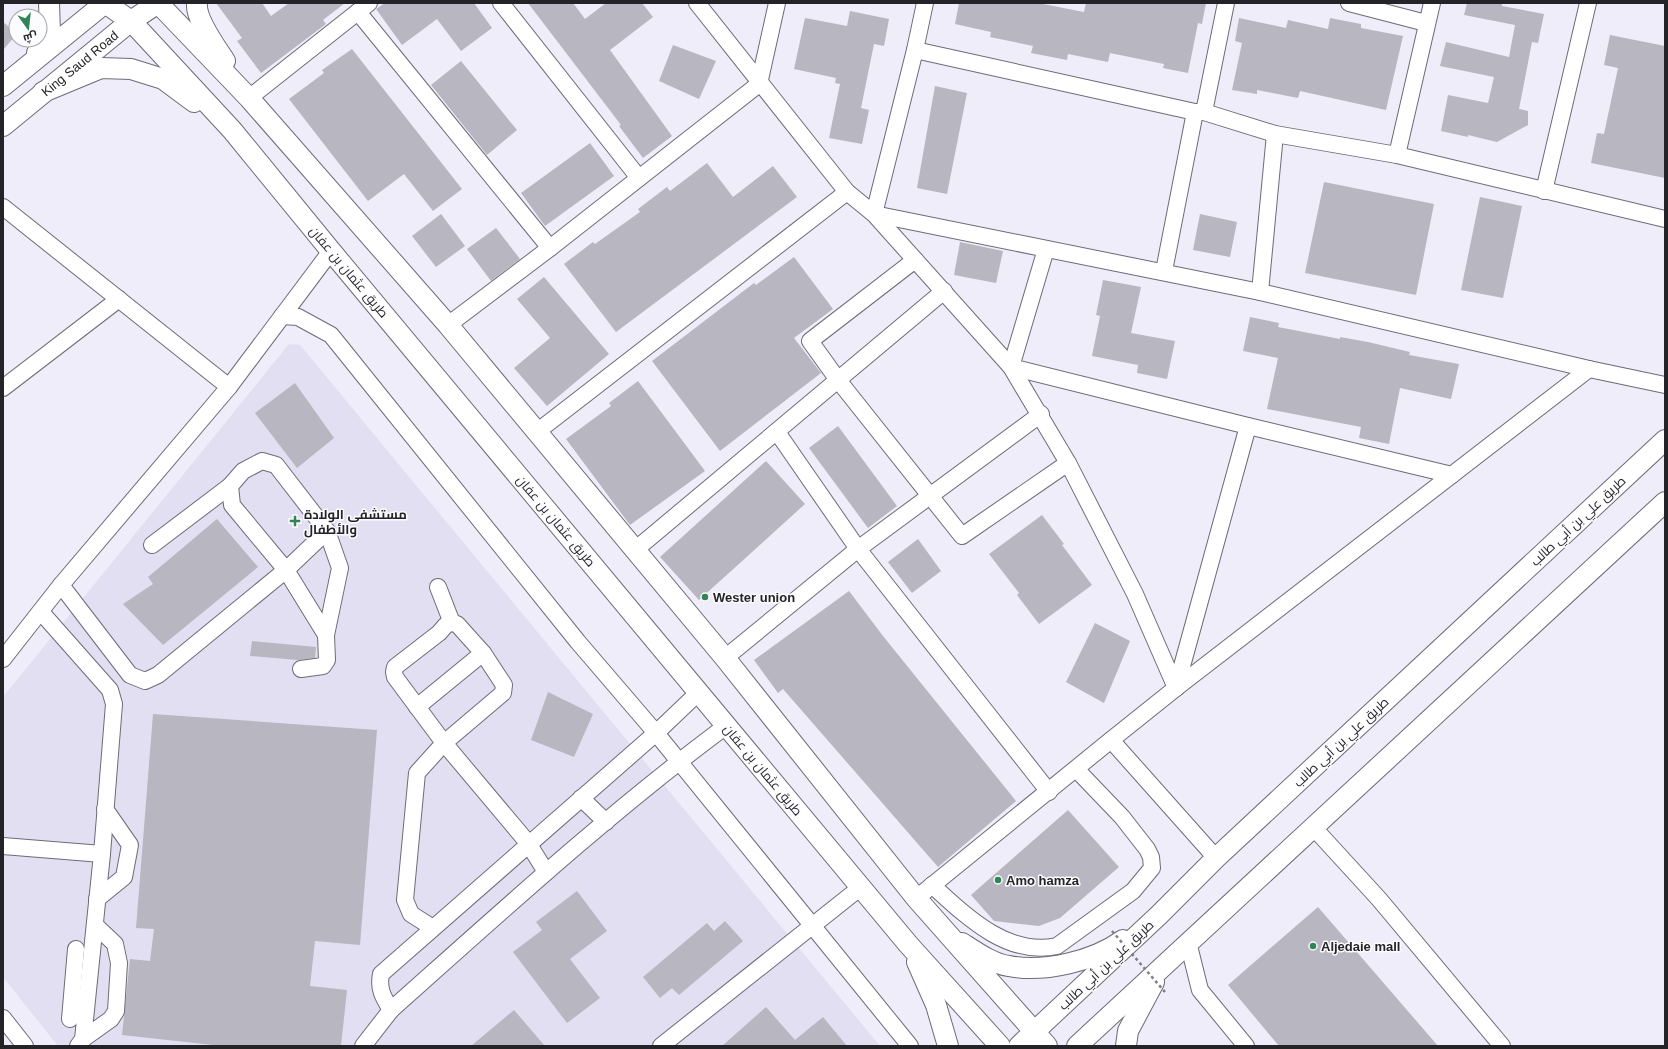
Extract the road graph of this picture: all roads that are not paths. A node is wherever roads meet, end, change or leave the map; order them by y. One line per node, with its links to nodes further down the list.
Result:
1 (50, 3): 17 (main road)
2 (105, 3): 14 (main road, طريق عثمان بن عفان); 17 (main road)
3 (158, 3): 14 (main road, King Saud Road); 20 (main road)
4 (197, 3): 20 (main road)
5 (501, 3): 26 (street)
6 (697, 3): 18 (street)
7 (777, 3): 18 (street)
8 (925, 3): 16 (street)
9 (1226, 3): 21 (street)
10 (1349, 3): 15 (street)
11 (1432, 3): 15 (street)
12 (1588, 3): 27 (street)
13 (363, 7): 20 (street); 32 (street)
14 (131, 21): 19 (main road, King Saud Road); 23 (main road, طريق عثمان بن عفان)
15 (1426, 23): 25 (street)
16 (915, 50): 21 (street); 30 (street)
17 (6, 84)
18 (760, 84): 26 (street); 28 (street)
19 (43, 92): 22 (main road, King Saud Road); 23 (main road)
20 (247, 96): 41 (main road)
21 (1199, 112): 24 (street); 36 (street)
22 (3, 126)
23 (232, 130): 34 (main road, طريق عثمان بن عفان)
24 (1275, 134): 25 (street); 38 (street)
25 (1397, 155): 27 (street)
26 (639, 178): 32 (street)
27 (1544, 191): 31 (street)
28 (847, 192): 30 (street); 50 (street)
29 (3, 207): 39 (street)
30 (874, 214): 33 (street); 35 (street)
31 (1665, 219)
32 (550, 248): 41 (street)
33 (1046, 249): 36 (street); 42 (street)
34 (331, 251): 40 (street); 75 (main road, طريق عثمان بن عفان)
35 (915, 260): 37 (street); 44 (street)
36 (1164, 271): 38 (street)
37 (944, 291): 42 (street); 44 (street)
38 (1260, 292): 43 (street)
39 (119, 299): 46 (street); 47 (street)
40 (282, 316): 46 (street); 78 (street)
41 (448, 325): 50 (main road)
42 (1011, 367): 48 (street); 49 (street)
43 (1589, 369): 45 (street); 54 (street)
44 (838, 380): 51 (street); 56 (street)
45 (1665, 385)
46 (229, 387): 63 (street)
47 (3, 388)
48 (1041, 414): 53 (street); 56 (street)
49 (1248, 426): 54 (street); 73 (street)
50 (538, 431): 61 (main road)
51 (777, 432): 60 (street); 61 (street)
52 (1665, 440): 91 (main road, طريق علي بن أبي طالب)
53 (1068, 463): 56 (street); 73 (street)
54 (1452, 475): 73 (street)
55 (230, 486): 58 (street); 59 (street); 62 (street)
56 (930, 496): 60 (street)
57 (1665, 502): 87 (main road)
58 (327, 531): 62 (street); 67 (street)
59 (152, 545)
60 (858, 549): 69 (street); 83 (street)
61 (635, 550): 69 (main road)
62 (286, 570): 67 (street); 72 (street)
63 (61, 585): 65 (street); 72 (street)
64 (438, 587): 66 (street)
65 (41, 612): 70 (street); 74 (street)
66 (452, 623): 68 (street); 76 (street)
67 (326, 636): 71 (street)
68 (483, 653): 76 (street); 80 (street)
69 (725, 658): 95 (main road)
70 (3, 659)
71 (301, 669)
72 (130, 675): 74 (street)
73 (1176, 688): 79 (street)
74 (110, 690): 85 (street)
75 (699, 692): 77 (main road, طريق عثمان بن عفان); 78 (street)
76 (417, 707): 80 (street)
77 (726, 726): 81 (street); 94 (main road, طريق عثمان بن عفان)
78 (656, 733): 81 (street); 84 (street)
79 (1111, 740): 82 (street); 91 (street)
80 (444, 743): 88 (street); 100 (street)
81 (678, 762): 86 (street); 99 (street)
82 (1076, 769): 83 (street); 93 (street)
83 (1049, 792): 93 (street)
84 (581, 798): 86 (street); 88 (street)
85 (105, 809): 90 (street); 96 (street)
86 (606, 822): 92 (street)
87 (1314, 828): 102 (main road); 121 (street)
88 (528, 843): 92 (street); 100 (street)
89 (3, 846): 90 (street)
90 (102, 854): 96 (street)
91 (1216, 858): 97 (main road, طريق علي بن أبي طالب)
92 (546, 872): 106 (street)
93 (932, 885): 95 (street)
94 (861, 887): 99 (street); 103 (main road, طريق عثمان بن عفان)
95 (916, 898): 101 (main road)
96 (97, 899): 98 (street)
97 (1159, 915): 101 (main road); 109 (main road, طريق علي بن أبي طالب)
98 (95, 925): 110 (street); 110 (street)
99 (813, 925): 113 (street); 114 (street)
100 (433, 928): 106 (street)
101 (949, 936): 109 (main road)
102 (1188, 942): 105 (main road); 120 (street)
103 (908, 944): 115 (main road); 116 (main road, طريق عثمان بن عفان)
104 (76, 949): 108 (street)
105 (1164, 965): 118 (main road); 119 (main road)
106 (391, 1010): 112 (street)
107 (3, 1018): 111 (street)
108 (70, 1019)
109 (1041, 1039): 117 (main road, طريق علي بن أبي طالب)
110 (80, 1043)
111 (25, 1046)
112 (363, 1046)
113 (661, 1046)
114 (910, 1046)
115 (948, 1046)
116 (1000, 1046)
117 (1019, 1046)
118 (1077, 1046)
119 (1126, 1046)
120 (1246, 1046)
121 (1502, 1046)

